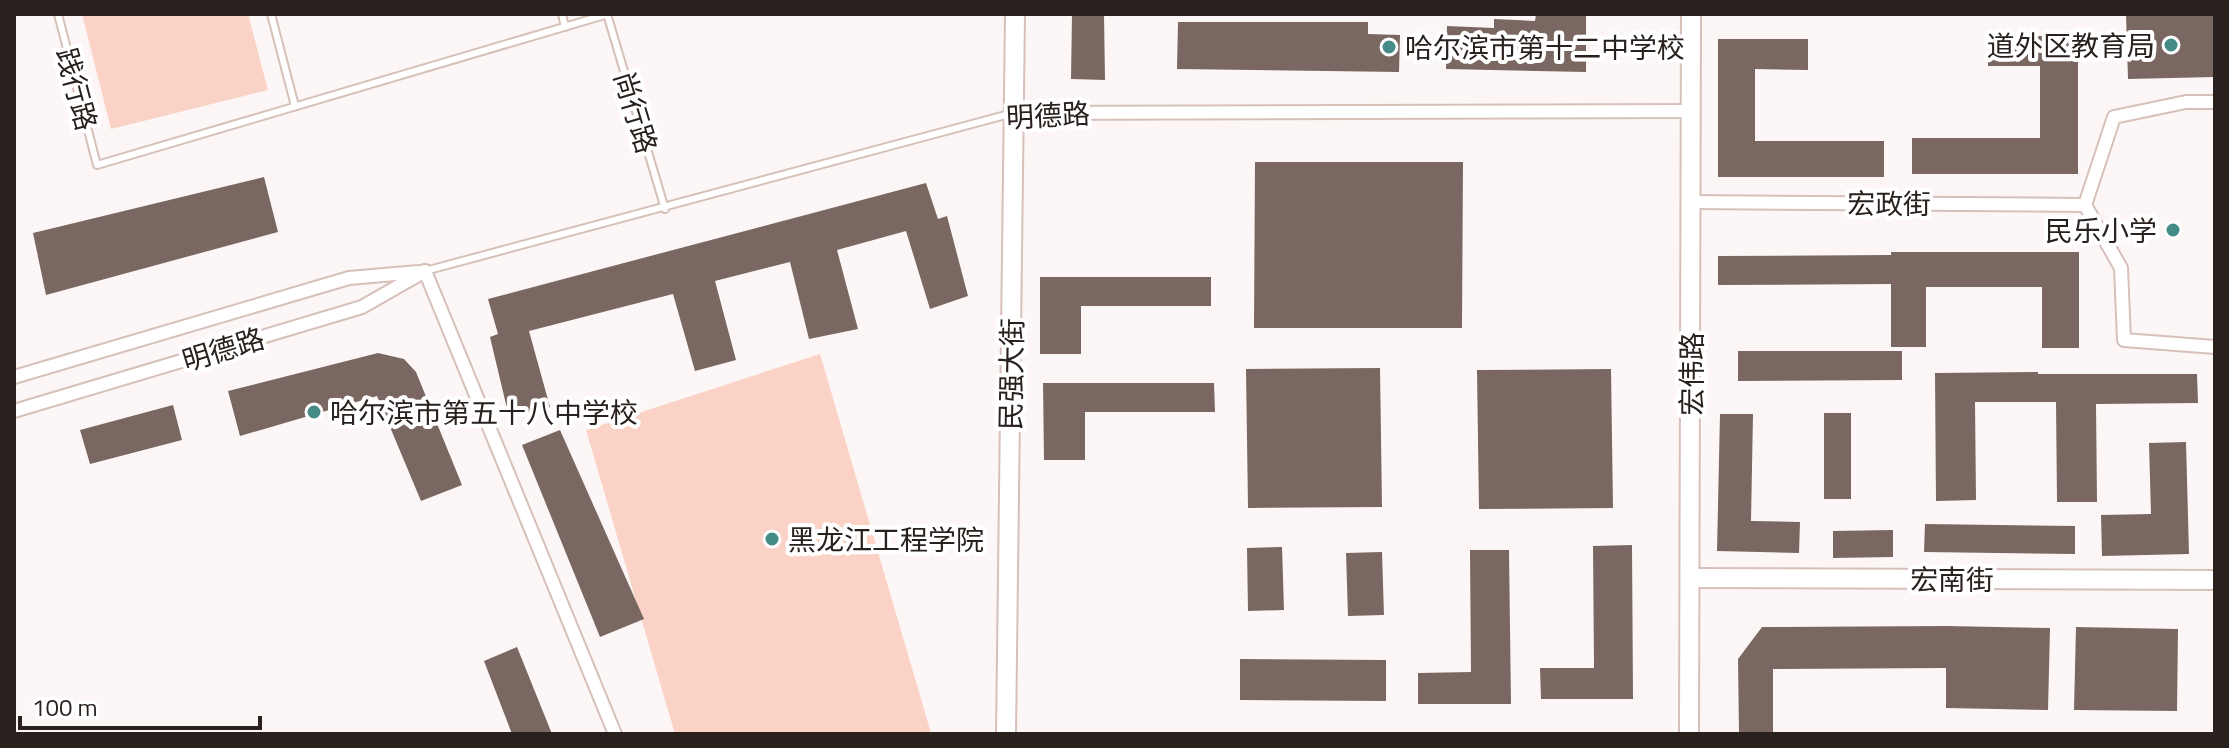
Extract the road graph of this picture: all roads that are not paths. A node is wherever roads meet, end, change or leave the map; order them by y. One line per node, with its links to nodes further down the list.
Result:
1 (58, 14): 9 (lane, 践行路)
2 (271, 14): 9 (lane)
3 (562, 14): 7 (lane)
4 (607, 14): 7 (lane); 14 (lane, 尚行路)
5 (1015, 14): 11 (street, 民强大街)
6 (1691, 14): 10 (street, 宏伟路)
7 (565, 27): 9 (lane)
8 (2215, 102): 13 (street)
9 (295, 106)
10 (1692, 111): 11 (street, 明德路); 12 (street, 宏伟路)
11 (1014, 113): 14 (lane, 明德路); 22 (street, 民强大街)
12 (1692, 202): 13 (street, 宏政街); 19 (street, 宏伟路)
13 (2085, 205): 16 (street)
14 (665, 209): 15 (lane, 明德路)
15 (425, 271): 17 (street, 明德路); 18 (street, 明德路); 21 (street)
16 (2215, 347)
17 (14, 377)
18 (14, 411)
19 (1690, 578): 20 (street, 宏南街); 23 (street, 宏伟路)
20 (2215, 580)
21 (615, 734)
22 (1006, 734)
23 (1689, 734)

